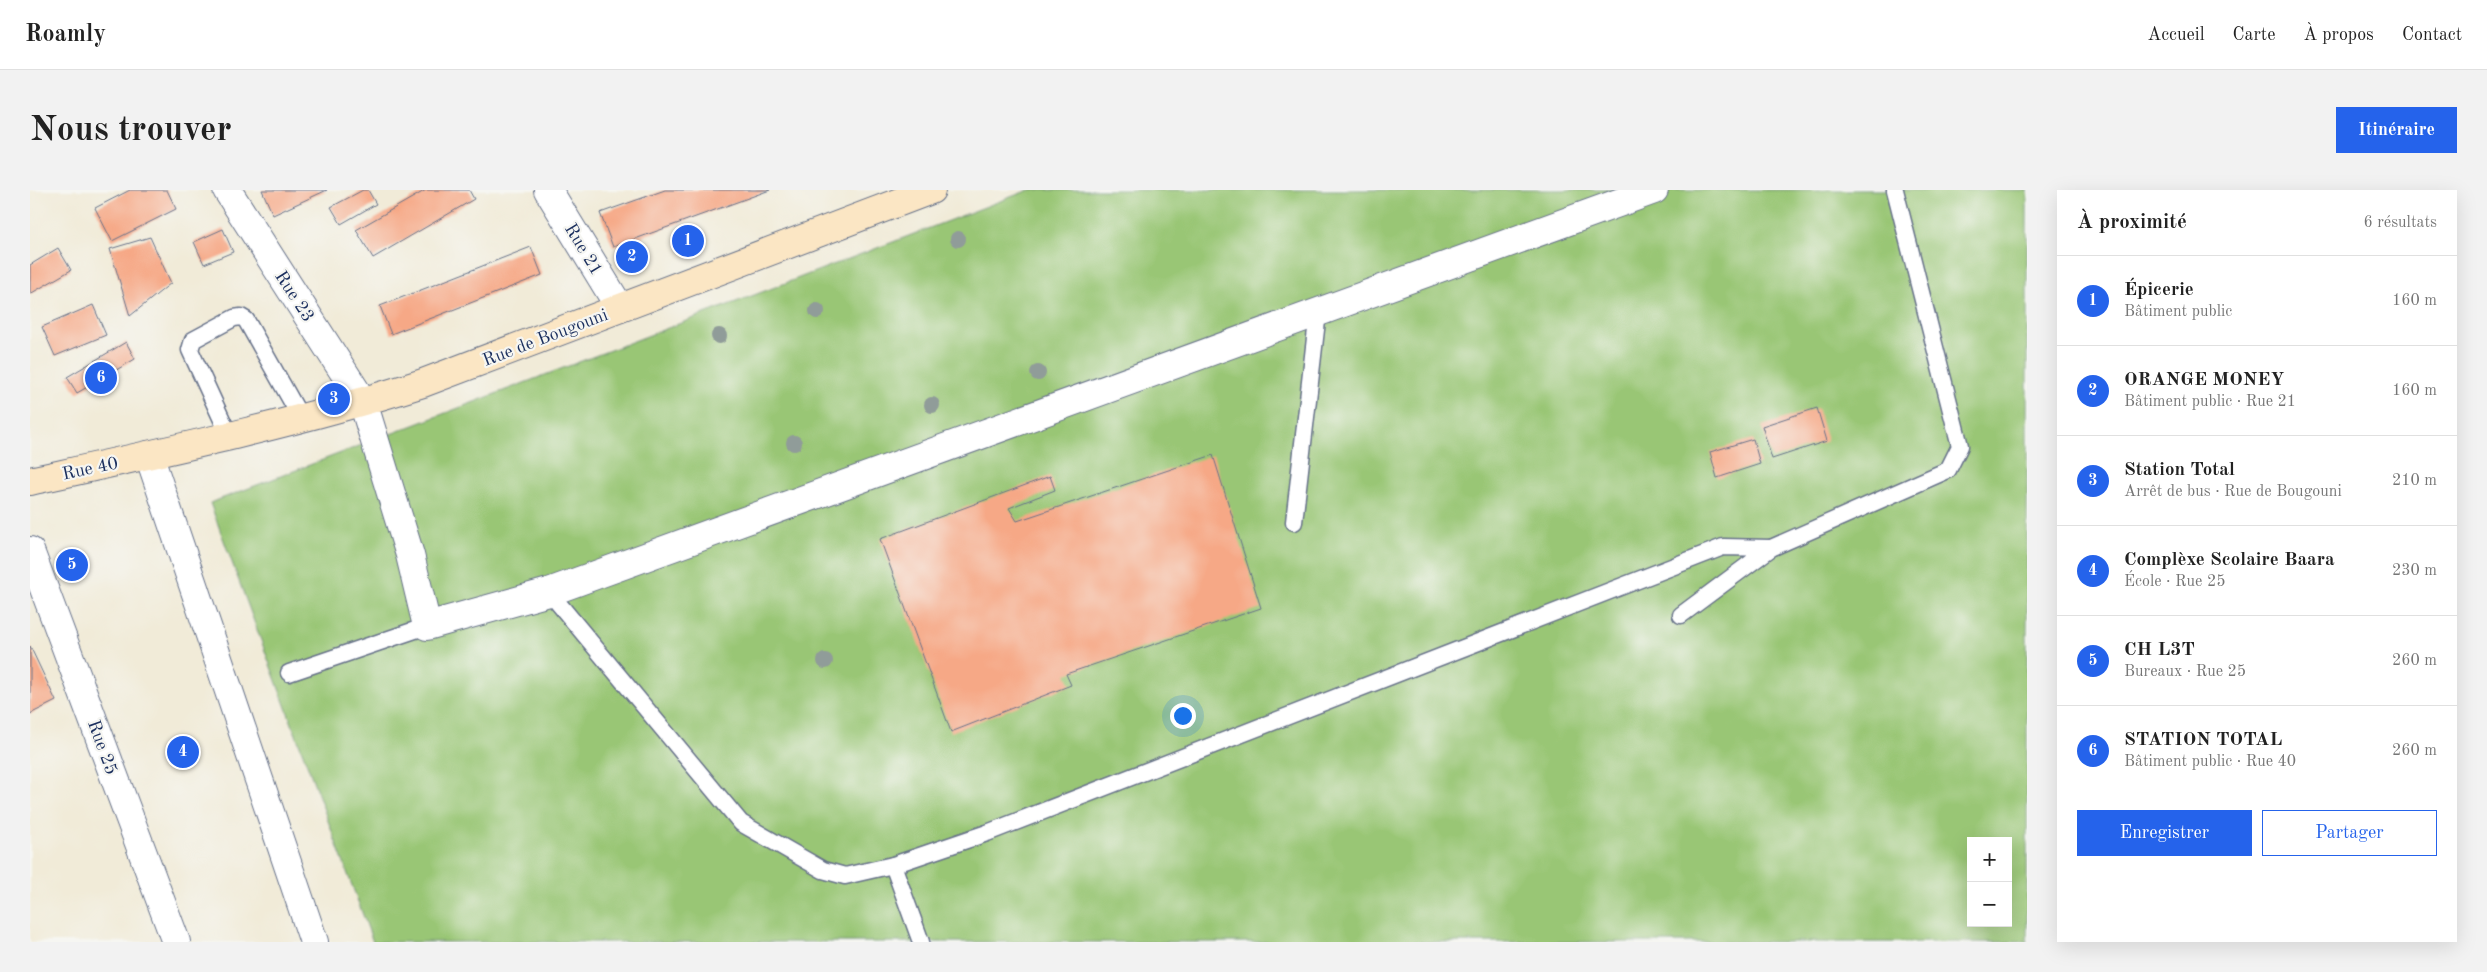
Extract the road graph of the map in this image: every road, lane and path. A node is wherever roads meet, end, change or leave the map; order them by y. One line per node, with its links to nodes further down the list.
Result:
1 (227, 190): 8 (street, Rue 23)
2 (548, 190): 6 (street, Rue 21)
3 (932, 190): 6 (main road, Rue de Bougouni)
4 (1654, 190): 7 (street)
5 (1895, 190): 14 (lane)
6 (620, 308): 8 (main road, Rue de Bougouni)
7 (1318, 312): 13 (lane); 16 (street)
8 (363, 402): 9 (main road, Rue de Bougouni); 18 (street, Rue 23)
9 (301, 418): 10 (main road, Rue de Bougouni); 10 (lane)
10 (229, 435): 11 (main road, Rue de Bougouni)
11 (149, 455): 12 (main road, Rue 40); 22 (street)
12 (30, 480)
13 (1294, 522)
14 (1771, 548): 17 (lane); 20 (lane)
15 (30, 551): 21 (street, Rue 25)
16 (549, 592): 18 (street); 20 (lane)
17 (1681, 615)
18 (427, 626): 19 (lane)
19 (289, 673)
20 (893, 865): 23 (lane)
21 (176, 942)
22 (314, 942)
23 (921, 942)

